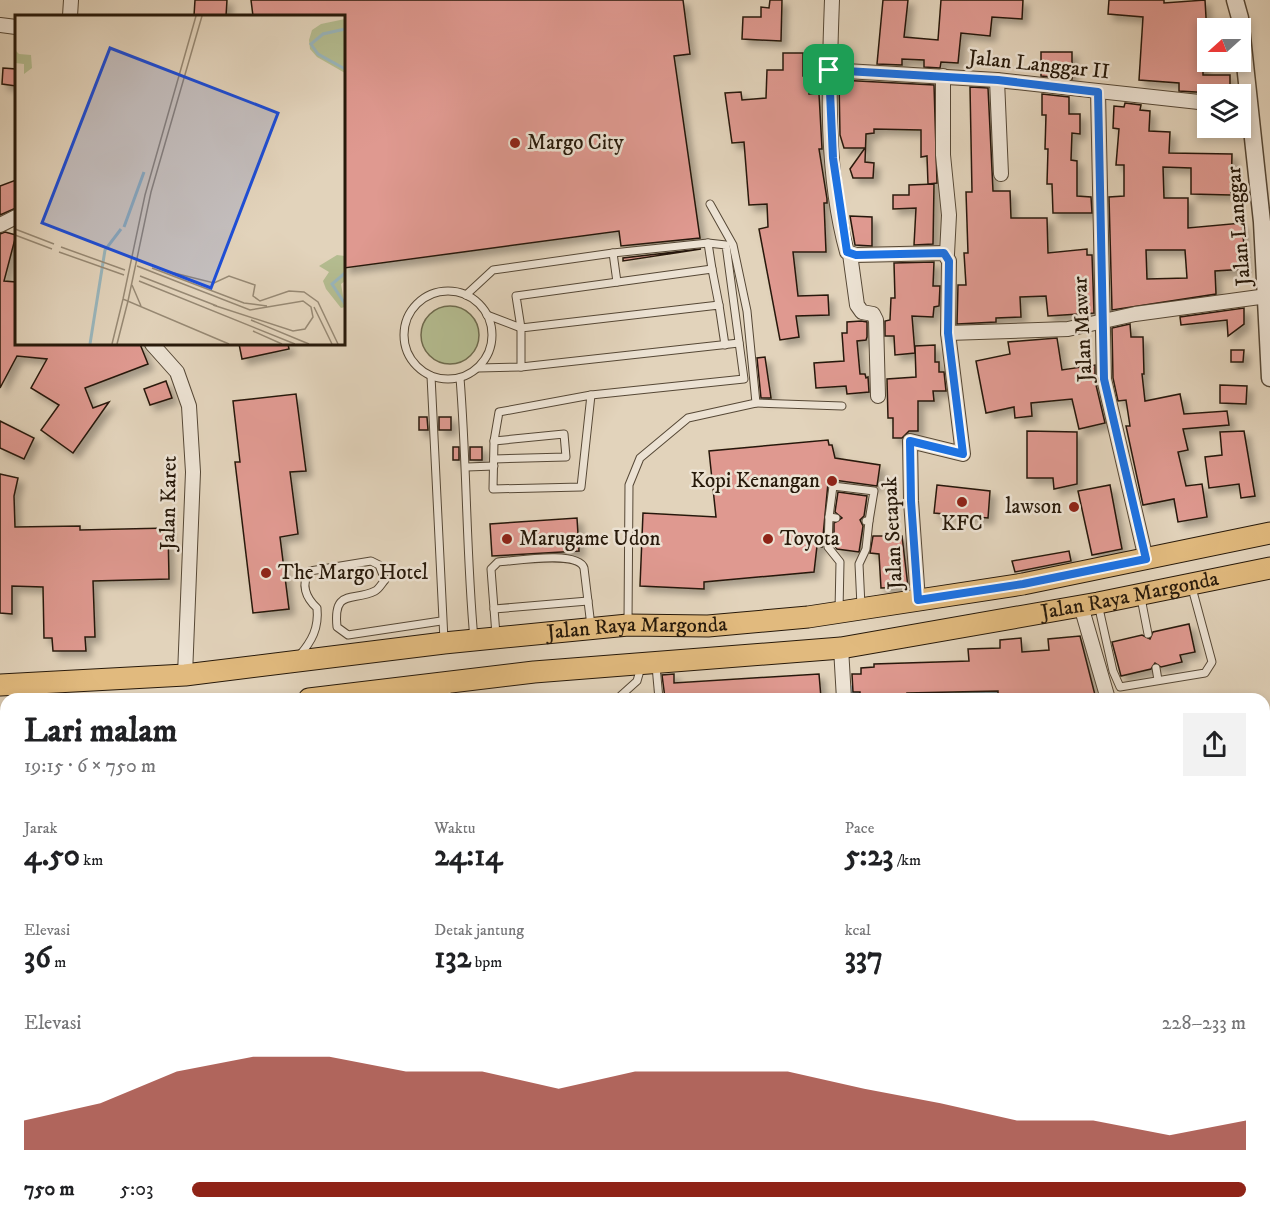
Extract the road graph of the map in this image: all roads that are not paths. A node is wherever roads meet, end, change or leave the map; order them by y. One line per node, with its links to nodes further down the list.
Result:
1 (71, 0): 4 (street)
2 (832, 0): 7 (street)
3 (1235, 0): 10 (street, Jalan Langgar)
4 (70, 15)
5 (0, 25): 6 (street)
6 (15, 27)
7 (829, 70): 8 (street, Jalan Langgar II); 20 (street)
8 (943, 76): 9 (street, Jalan Langgar II); 21 (street)
9 (998, 80): 11 (street, Jalan Langgar II); 14 (street)
10 (1243, 84)
11 (1098, 92): 12 (street, Jalan Langgar II); 28 (street, Jalan Mawar)
12 (1197, 102)
13 (1251, 137): 25 (street, Jalan Langgar)
14 (1001, 174)
15 (710, 204): 41 (lane)
16 (15, 218): 17 (street)
17 (0, 225)
18 (708, 243): 19 (lane); 22 (lane); 31 (lane)
19 (613, 253): 23 (lane); 24 (lane)
20 (850, 254): 21 (street); 40 (street)
21 (947, 254): 30 (street)
22 (712, 269): 23 (lane); 26 (lane)
23 (617, 282): 29 (lane)
24 (466, 295): 27 (lane); 36 (lane)
25 (1268, 296): 28 (street); 38 (street, Jalan Langgar)
26 (719, 305): 29 (lane); 33 (lane)
27 (487, 315): 29 (lane); 35 (lane)
28 (1103, 321): 30 (street); 47 (street, Jalan Mawar)
29 (521, 328): 34 (lane)
30 (948, 333): 51 (street, Jalan Setapak)
31 (739, 343): 33 (lane); 39 (lane)
32 (153, 345): 71 (street, Jalan Karet)
33 (725, 345): 34 (lane)
34 (521, 367): 35 (lane)
35 (478, 368): 37 (lane)
36 (431, 376): 37 (lane); 57 (lane)
37 (460, 378): 45 (lane)
38 (1270, 378)
39 (591, 395): 43 (lane); 44 (lane)
40 (878, 396)
41 (756, 403): 42 (lane); 60 (lane)
42 (842, 406)
43 (494, 441): 44 (lane); 44 (lane)
44 (494, 463): 45 (lane)
45 (467, 467): 64 (lane)
46 (1270, 533): 47 (main road, Jalan Raya Margonda)
47 (1146, 559): 51 (main road, Jalan Raya Margonda)
48 (1270, 568): 49 (main road, Jalan Raya Margonda)
49 (1191, 582): 50 (main road, Jalan Raya Margonda); 72 (lane)
50 (1140, 594): 53 (main road, Jalan Raya Margonda); 62 (lane)
51 (918, 600): 55 (main road, Jalan Raya Margonda)
52 (588, 601): 54 (lane); 54 (lane); 61 (lane)
53 (1089, 605): 66 (main road, Jalan Raya Margonda); 72 (lane); 79 (street)
54 (494, 609): 63 (lane)
55 (861, 611): 56 (main road, Jalan Raya Margonda); 56 (lane)
56 (839, 613): 59 (main road, Jalan Raya Margonda)
57 (441, 621): 58 (lane); 65 (lane)
58 (427, 623): 65 (lane); 69 (lane)
59 (717, 625): 60 (main road, Jalan Raya Margonda); 67 (main road)
60 (628, 626): 61 (main road, Jalan Raya Margonda)
61 (591, 629): 63 (main road, Jalan Raya Margonda)
62 (1148, 634)
63 (496, 638): 64 (main road, Jalan Raya Margonda)
64 (474, 640): 65 (main road, Jalan Raya Margonda)
65 (437, 644): 69 (main road, Jalan Raya Margonda)
66 (841, 648): 67 (main road, Jalan Raya Margonda); 78 (street)
67 (720, 657): 68 (main road, Jalan Raya Margonda)
68 (649, 661): 74 (main road, Jalan Raya Margonda); 76 (lane); 77 (lane)
69 (294, 662): 71 (main road, Jalan Raya Margonda)
70 (1155, 668): 72 (lane)
71 (185, 675): 73 (main road, Jalan Raya Margonda)
72 (1158, 680)
73 (0, 685)
74 (446, 691): 75 (main road, Jalan Raya Margonda)
75 (408, 693)
76 (624, 693)
77 (657, 693)
78 (844, 693)
79 (1107, 693)

